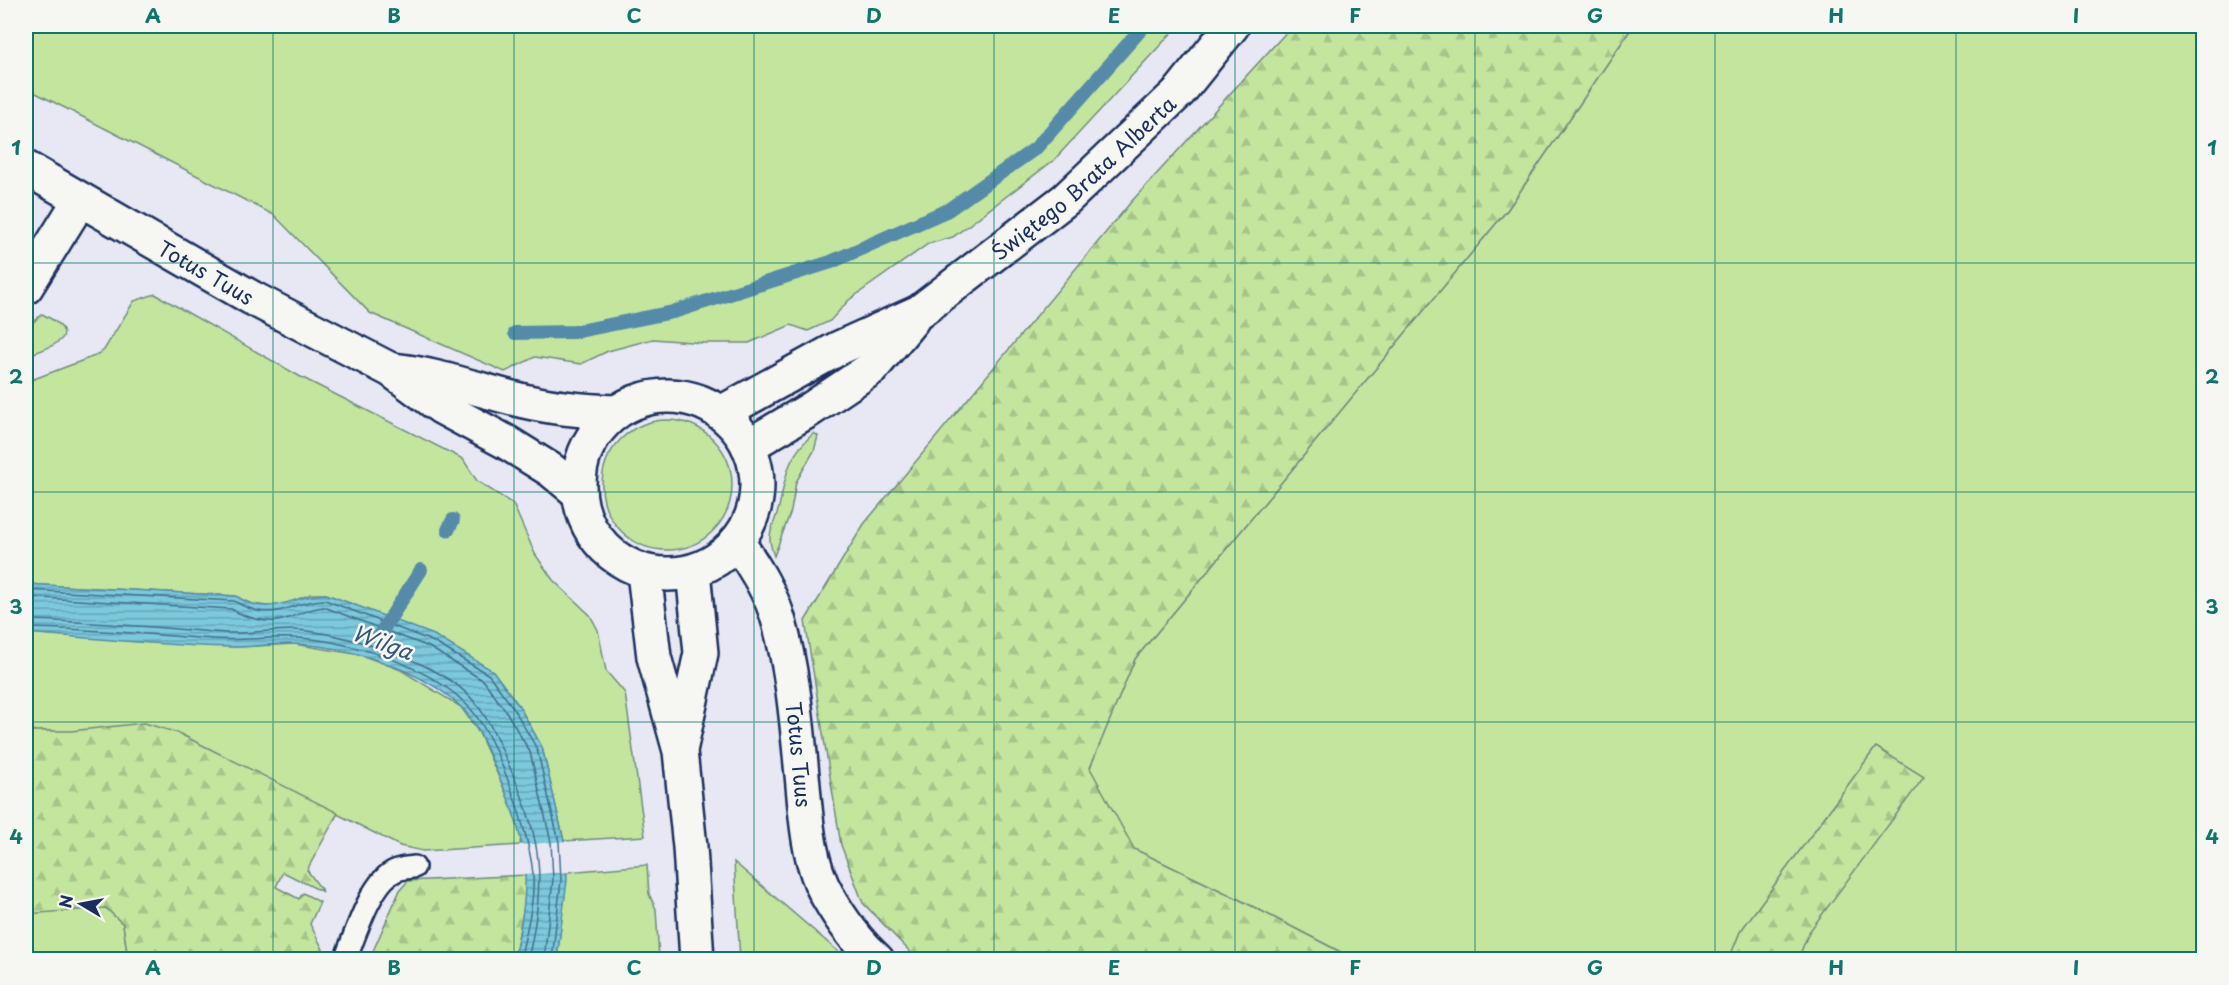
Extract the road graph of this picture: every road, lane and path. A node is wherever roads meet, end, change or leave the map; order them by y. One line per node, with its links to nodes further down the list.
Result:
1 (1232, 26): 5 (street, Świętego Brata Alberta)
2 (26, 168): 3 (street, Totus Tuus)
3 (80, 200): 4 (street); 6 (street, Totus Tuus)
4 (26, 287)
5 (919, 312): 8 (street, Świętego Brata Alberta); 9 (street, Świętego Brata Alberta)
6 (392, 370): 7 (street, Totus Tuus); 10 (street, Totus Tuus)
7 (616, 412): 8 (street); 10 (street)
8 (721, 413): 9 (street)
9 (748, 446): 11 (street)
10 (579, 494): 13 (street)
11 (737, 541): 12 (street); 18 (street, Totus Tuus)
12 (693, 571): 13 (street); 14 (street)
13 (644, 572): 14 (street)
14 (680, 751): 17 (street)
15 (414, 867): 16 (lane)
16 (345, 960)
17 (697, 960)
18 (877, 960)

